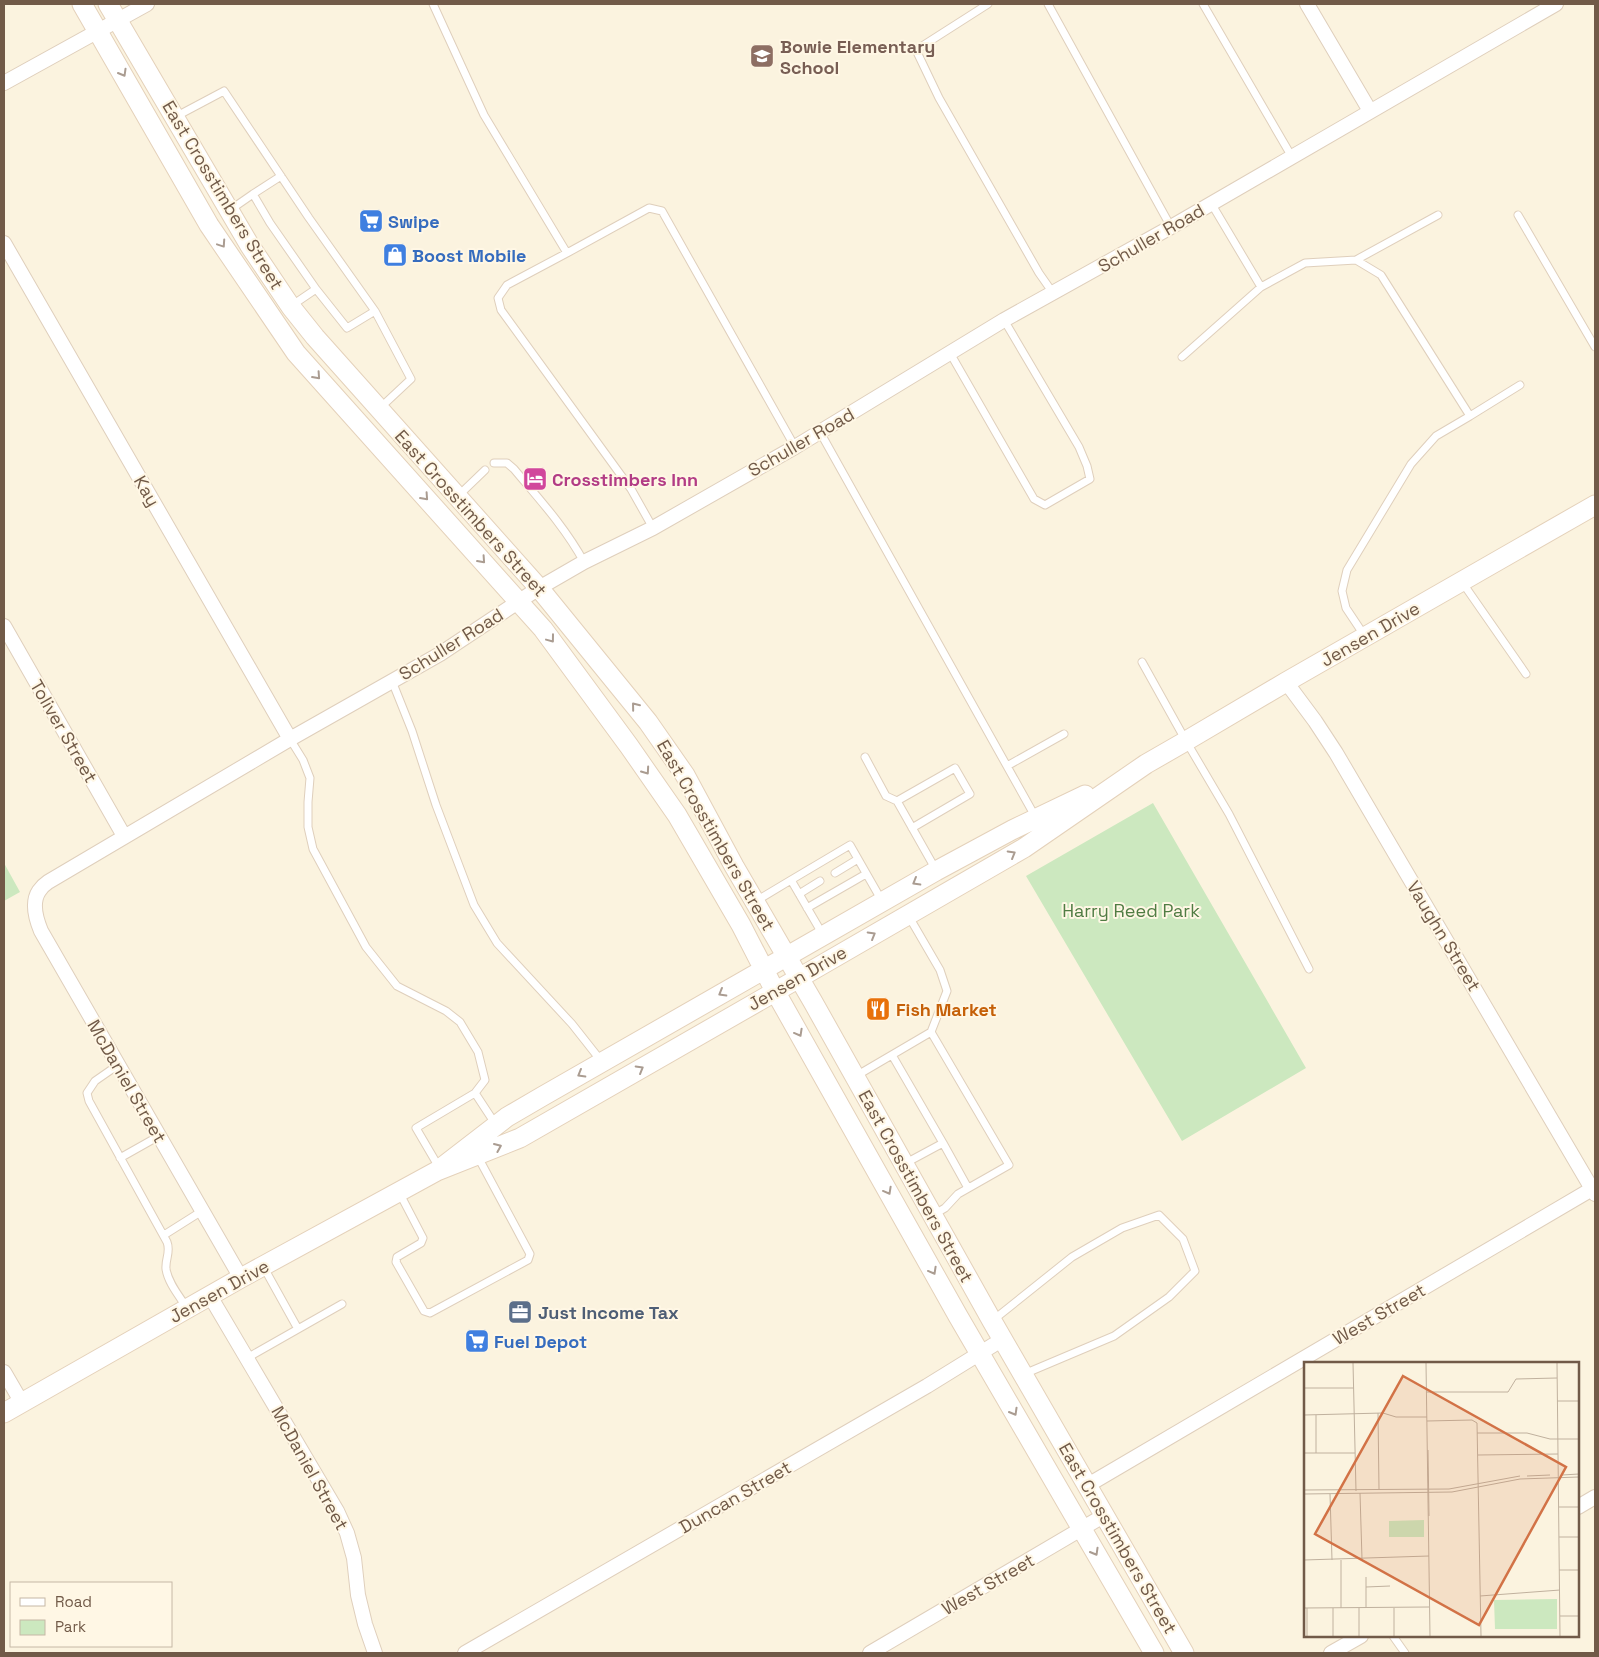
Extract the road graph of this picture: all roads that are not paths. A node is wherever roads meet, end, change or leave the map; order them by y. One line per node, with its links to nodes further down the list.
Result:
1 (82, 4): 11 (main road, East Crosstimbers Street)
2 (108, 4): 10 (main road, East Crosstimbers Street)
3 (147, 4): 10 (street)
4 (433, 4): 25 (lane)
5 (988, 4): 29 (lane)
6 (1048, 4): 23 (lane)
7 (1203, 4): 15 (lane)
8 (1307, 4): 13 (street)
9 (1556, 4): 13 (street, Schuller Road)
10 (117, 20): 11 (street); 14 (main road, East Crosstimbers Street)
11 (98, 31): 12 (street); 22 (main road, East Crosstimbers Street, one-way to 22)
12 (4, 83)
13 (1370, 111): 15 (street, Schuller Road)
14 (175, 117): 16 (lane); 19 (main road, East Crosstimbers Street)
15 (1292, 157): 18 (street, Schuller Road)
16 (281, 176): 17 (lane); 31 (lane)
17 (253, 194): 19 (lane); 28 (lane)
18 (1211, 203): 23 (street, Schuller Road); 27 (lane)
19 (229, 210): 22 (main road); 30 (main road, East Crosstimbers Street)
20 (1518, 215): 33 (lane)
21 (1438, 216): 26 (lane)
22 (209, 225): 39 (main road, East Crosstimbers Street, one-way to 39)
23 (1171, 227): 29 (street, Schuller Road)
24 (4, 243): 59 (street, Kay)
25 (567, 254): 41 (lane); 46 (lane)
26 (1356, 260): 27 (lane); 38 (lane)
27 (1261, 287): 35 (lane)
28 (316, 289): 30 (lane); 31 (lane)
29 (1053, 293): 32 (street, Schuller Road)
30 (291, 307): 37 (main road, East Crosstimbers Street)
31 (375, 310): 37 (lane)
32 (1004, 320): 34 (street, Schuller Road); 34 (lane)
33 (1595, 347)
34 (950, 353): 40 (street, Schuller Road)
35 (1182, 357)
36 (1520, 385): 38 (lane)
37 (379, 409): 39 (main road); 44 (main road, East Crosstimbers Street)
38 (1470, 416): 52 (lane)
39 (362, 427): 50 (main road, East Crosstimbers Street, one-way to 50)
40 (820, 432): 41 (street, Schuller Road); 63 (lane)
41 (795, 447): 46 (street, Schuller Road)
42 (494, 463): 47 (lane)
43 (485, 470): 44 (lane)
44 (457, 497): 49 (main road, East Crosstimbers Street)
45 (1595, 505): 48 (main road, Jensen Drive)
46 (653, 528): 47 (street, Schuller Road)
47 (584, 562): 49 (street, Schuller Road)
48 (1462, 581): 52 (main road, Jensen Drive); 54 (lane)
49 (538, 588): 50 (street, Schuller Road); 57 (main road, East Crosstimbers Street, one-way to 49)
50 (519, 602): 55 (street, Schuller Road); 60 (main road, East Crosstimbers Street, one-way to 60)
51 (4, 626): 67 (street, Toliver Street)
52 (1364, 637): 56 (main road, Jensen Drive)
53 (1142, 662): 61 (lane)
54 (1526, 674)
55 (392, 681): 59 (street, Schuller Road); 88 (lane)
56 (1286, 682): 61 (main road, Jensen Drive); 102 (street, Vaughn Street)
57 (652, 728): 60 (main road); 76 (main road, East Crosstimbers Street)
58 (1064, 734): 63 (lane)
59 (290, 739): 67 (street, Schuller Road); 91 (lane)
60 (625, 741): 82 (main road, East Crosstimbers Street, one-way to 82)
61 (1186, 741): 65 (main road, Jensen Drive); 83 (lane)
62 (865, 757): 64 (lane)
63 (1007, 766): 65 (lane)
64 (897, 801): 66 (lane); 66 (lane)
65 (1040, 826): 69 (main road, Jensen Drive); 79 (main road, Jensen Drive, one-way to 65)
66 (912, 828): 69 (lane)
67 (124, 836): 74 (street, Schuller Road)
68 (858, 859): 70 (lane); 71 (lane); 72 (lane)
69 (936, 871): 77 (main road, Jensen Drive, one-way to 77)
70 (835, 873)
71 (866, 874): 77 (lane); 78 (lane)
72 (791, 880): 75 (lane); 76 (lane)
73 (820, 881): 75 (lane)
74 (48, 882): 89 (street, McDaniel Street)
75 (799, 894): 78 (lane)
76 (755, 901): 81 (main road, East Crosstimbers Street)
77 (883, 902): 80 (main road, Jensen Drive)
78 (807, 908): 80 (lane)
79 (908, 914): 84 (main road, Jensen Drive, one-way to 79); 86 (lane)
80 (824, 936): 81 (main road, Jensen Drive)
81 (787, 957): 82 (main road, Jensen Drive); 84 (main road, East Crosstimbers Street)
82 (764, 969): 85 (main road, East Crosstimbers Street); 88 (main road, Jensen Drive, one-way to 88)
83 (1309, 969)
84 (799, 978): 85 (main road, Jensen Drive); 90 (main road, East Crosstimbers Street)
85 (775, 991): 93 (main road, Jensen Drive, one-way to 85); 106 (main road, East Crosstimbers Street, one-way to 106)
86 (931, 1032): 87 (lane); 101 (lane)
87 (892, 1055): 90 (lane); 96 (lane)
88 (602, 1062): 92 (main road, Jensen Drive, one-way to 92)
89 (118, 1065): 95 (street, McDaniel Street); 98 (lane)
90 (855, 1076): 99 (main road, East Crosstimbers Street)
91 (475, 1093): 94 (lane); 100 (lane)
92 (543, 1096): 93 (main road); 94 (main road, Jensen Drive)
93 (555, 1118): 97 (main road, Jensen Drive, one-way to 93)
94 (496, 1126): 100 (main road, Jensen Drive)
95 (159, 1136): 98 (lane); 104 (street, McDaniel Street)
96 (943, 1143): 99 (lane); 101 (lane)
97 (478, 1156): 100 (main road, Jensen Drive); 103 (lane)
98 (120, 1158): 107 (lane)
99 (904, 1164): 105 (main road, East Crosstimbers Street)
100 (438, 1170): 103 (main road, Jensen Drive)
101 (968, 1188): 105 (lane)
102 (1594, 1191): 122 (street, West Street)
103 (399, 1192): 108 (main road, Jensen Drive)
104 (202, 1211): 107 (lane); 109 (street, McDaniel Street)
105 (933, 1215): 106 (main road); 113 (main road, East Crosstimbers Street)
106 (909, 1228): 116 (main road, East Crosstimbers Street, one-way to 116)
107 (164, 1235): 112 (lane)
108 (263, 1266): 109 (main road, Jensen Drive); 114 (lane)
109 (241, 1278): 110 (main road, Jensen Drive)
110 (210, 1296): 112 (main road, Jensen Drive); 117 (street, McDaniel Street)
111 (342, 1304): 114 (lane)
112 (187, 1308): 120 (main road, Jensen Drive)
113 (992, 1321): 115 (main road, East Crosstimbers Street); 119 (lane)
114 (298, 1329): 117 (lane)
115 (1003, 1339): 116 (street, Duncan Street); 119 (main road, East Crosstimbers Street)
116 (980, 1353): 126 (main road, East Crosstimbers Street, one-way to 126); 130 (street, Duncan Street)
117 (248, 1358): 129 (street, McDaniel Street)
118 (4, 1372): 120 (street)
119 (1023, 1374): 122 (main road, East Crosstimbers Street)
120 (22, 1403): 121 (main road, Jensen Drive)
121 (4, 1413)
122 (1088, 1485): 125 (main road, East Crosstimbers Street)
123 (1595, 1497): 124 (street)
124 (1579, 1506)
125 (1105, 1515): 126 (street, West Street); 133 (main road, East Crosstimbers Street)
126 (1082, 1529): 131 (street, West Street); 132 (main road, East Crosstimbers Street, one-way to 132)
127 (1359, 1637): 134 (street)
128 (1394, 1637): 135 (lane)
129 (375, 1653)
130 (465, 1653)
131 (870, 1653)
132 (1154, 1653)
133 (1184, 1653)
134 (1331, 1653)
135 (1405, 1653)

